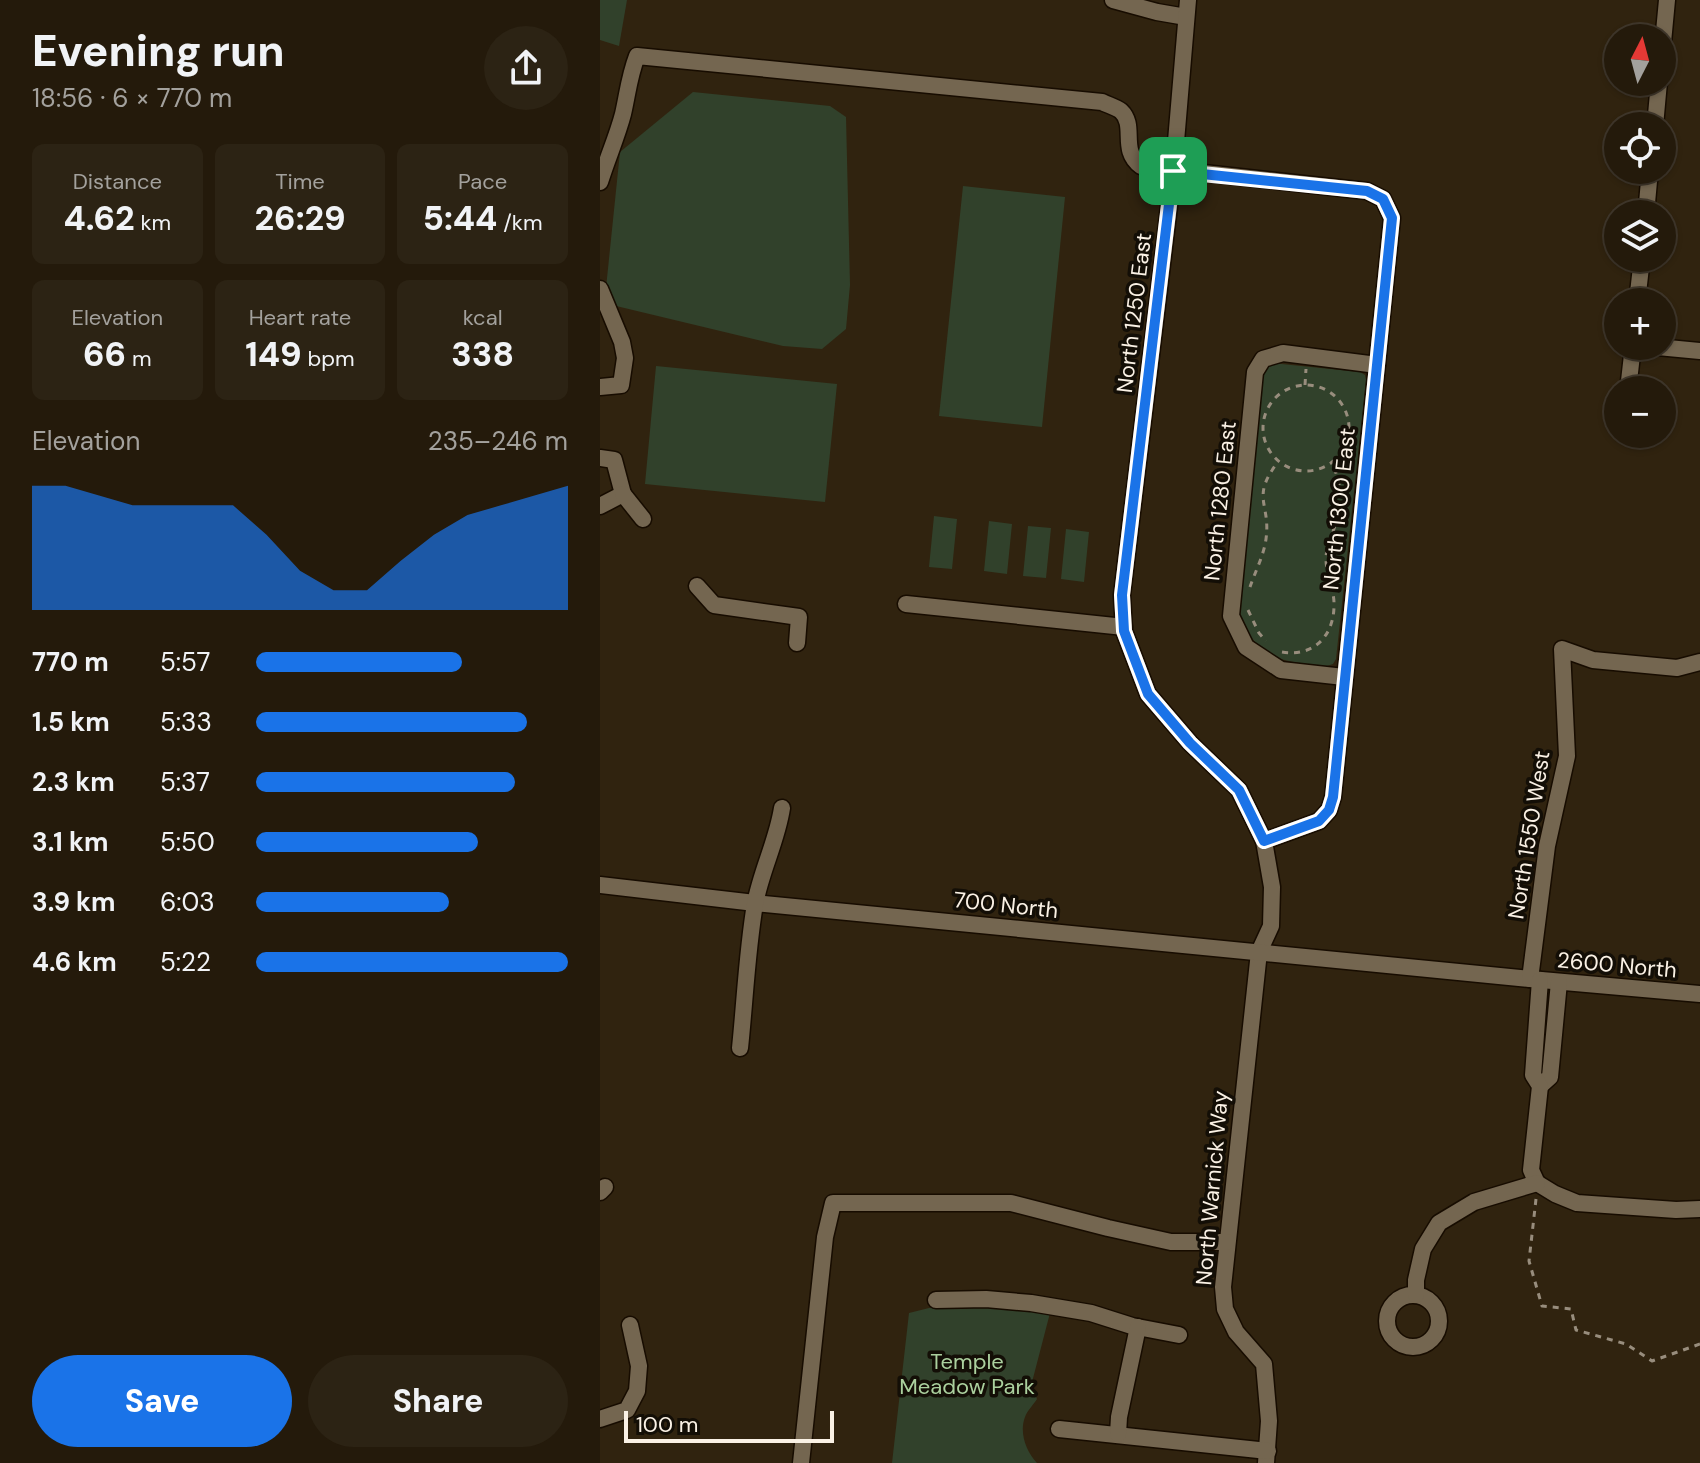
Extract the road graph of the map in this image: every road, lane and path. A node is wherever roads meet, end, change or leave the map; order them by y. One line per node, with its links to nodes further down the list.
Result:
1 (1113, 0): 3 (street)
2 (1667, 0): 4 (street)
3 (1187, 8): 5 (street, North 1250 East)
4 (1665, 24)
5 (1173, 171): 6 (street); 10 (street, North 1300 East); 22 (street, North 1250 East)
6 (600, 182)
7 (600, 289): 11 (street)
8 (1676, 349): 9 (street)
9 (1700, 351)
10 (1377, 365): 27 (street, North 1300 East); 27 (street, North 1280 East)
11 (600, 387)
12 (600, 458): 15 (street)
13 (1278, 462): 14 (path); 14 (path); 19 (path)
14 (1333, 464): 25 (path)
15 (623, 494): 16 (street); 17 (street)
16 (600, 506)
17 (643, 519)
18 (697, 586): 23 (street)
19 (1250, 587)
20 (1247, 600): 24 (path)
21 (906, 604): 22 (street)
22 (1124, 629): 29 (street)
23 (797, 643)
24 (1269, 644)
25 (1282, 652)
26 (1700, 662): 34 (street, North 1550 West)
27 (1344, 677): 29 (street, North 1300 East)
28 (782, 808): 31 (street)
29 (1264, 841): 32 (street)
30 (600, 885): 31 (street, 700 North)
31 (755, 903): 32 (street, 700 North); 37 (street)
32 (1259, 952): 33 (street, 700 North); 41 (street, North Warnick Way)
33 (1409, 967): 34 (street, 2600 North)
34 (1535, 980): 35 (street, 2600 North); 38 (street, North 1550 West)
35 (1559, 982): 36 (street, 2600 North); 38 (street)
36 (1700, 994)
37 (740, 1048)
38 (1540, 1086): 39 (street)
39 (1537, 1183): 40 (street); 42 (street); 47 (path)
40 (1700, 1209)
41 (1227, 1242): 51 (street, North Warnick Way); 52 (street)
42 (1416, 1295)
43 (936, 1300): 45 (street)
44 (630, 1325): 48 (street)
45 (1138, 1327): 46 (street); 50 (street)
46 (1179, 1335)
47 (1700, 1344)
48 (600, 1419)
49 (1059, 1429): 50 (street)
50 (1118, 1434): 51 (street)
51 (1267, 1457)
52 (801, 1463)

